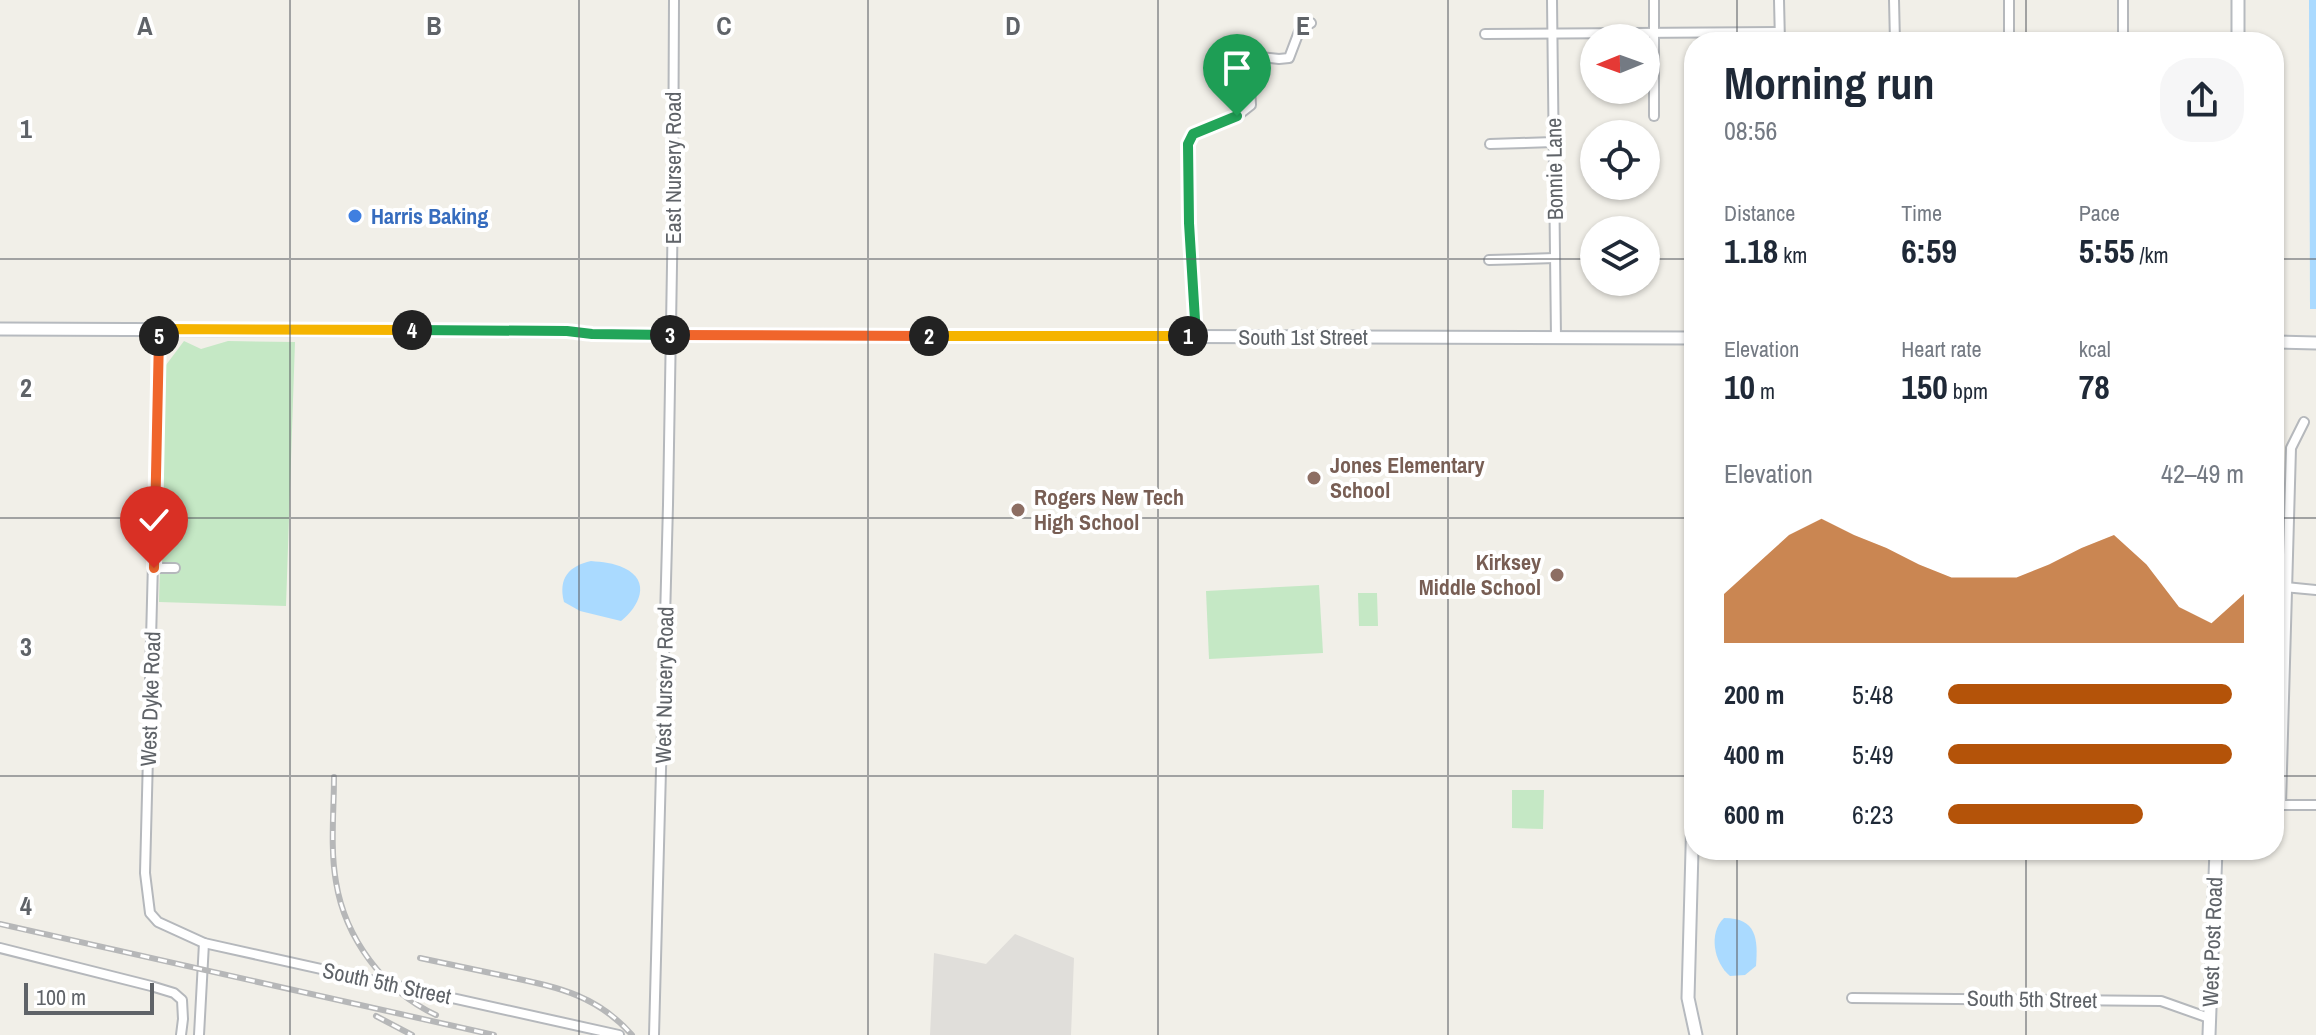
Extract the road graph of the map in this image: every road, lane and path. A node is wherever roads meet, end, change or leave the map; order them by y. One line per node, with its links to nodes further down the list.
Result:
1 (674, 0): 29 (street, East Nursery Road)
2 (1552, 0): 18 (street, Bonnie Lane)
3 (1654, 0): 10 (street)
4 (1779, 0): 11 (street)
5 (1894, 0): 12 (street)
6 (2009, 0): 13 (street)
7 (2123, 0): 14 (street)
8 (2238, 0): 15 (main road)
9 (1311, 23): 30 (street)
10 (1654, 24)
11 (1780, 32)
12 (1895, 32)
13 (2009, 32)
14 (2123, 32)
15 (2238, 32)
16 (1660, 33): 20 (street)
17 (1485, 34): 18 (street)
18 (1553, 34): 19 (street); 23 (street, Bonnie Lane)
19 (1580, 34)
20 (1684, 34)
21 (1654, 104): 22 (street)
22 (1654, 116)
23 (1554, 142): 24 (street); 25 (street, Bonnie Lane)
24 (1490, 144)
25 (1555, 258): 26 (street); 31 (street, Bonnie Lane)
26 (1489, 260)
27 (0, 329): 28 (main road, South 1st Street)
28 (159, 329): 29 (main road, South 1st Street); 36 (street, West Dyke Road)
29 (670, 335): 30 (main road, South 1st Street); 53 (street, West Nursery Road)
30 (1196, 336): 31 (main road, South 1st Street)
31 (1556, 338): 32 (main road, South 1st Street)
32 (1684, 338)
33 (2284, 342): 34 (main road)
34 (2316, 343)
35 (2304, 422): 38 (street)
36 (154, 568): 37 (street); 45 (street, West Dyke Road)
37 (175, 568)
38 (2286, 587): 39 (street); 40 (street)
39 (2316, 590)
40 (2284, 642)
41 (2284, 805): 42 (street)
42 (2316, 805)
43 (1692, 860): 54 (main road)
44 (2216, 860): 49 (main road, West Post Road)
45 (158, 922): 46 (street, South 5th Street)
46 (204, 943): 51 (street); 52 (street, South 5th Street)
47 (0, 948): 50 (street)
48 (1852, 998): 49 (street, South 5th Street)
49 (2209, 1018): 55 (main road, West Post Road)
50 (181, 1035)
51 (199, 1035)
52 (619, 1035)
53 (654, 1035)
54 (1696, 1035)
55 (2209, 1035)

